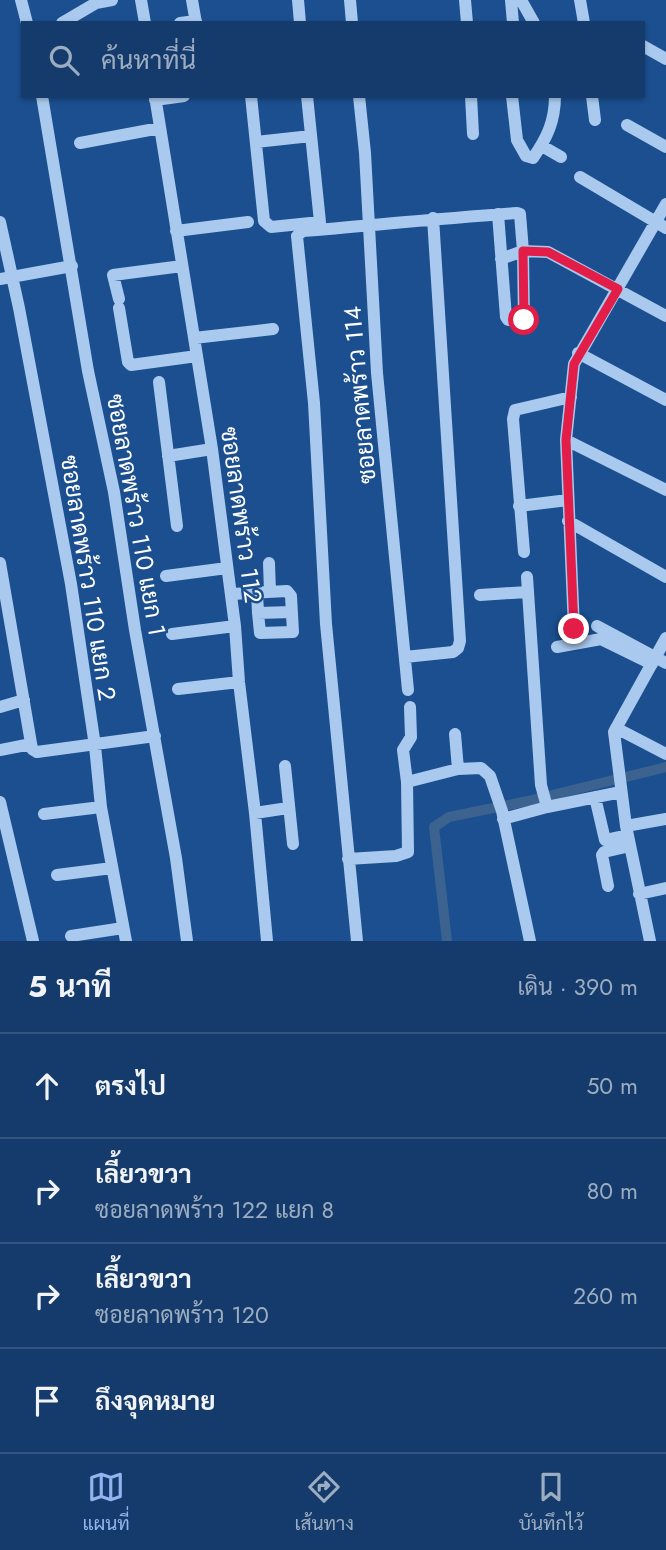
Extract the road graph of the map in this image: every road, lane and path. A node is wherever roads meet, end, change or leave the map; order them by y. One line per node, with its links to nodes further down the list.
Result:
1 (21, 0): 11 (street)
2 (112, 0): 12 (street)
3 (141, 0): 13 (street)
4 (192, 0): 14 (street)
5 (298, 0): 15 (street)
6 (350, 0): 16 (street)
7 (465, 0): 17 (street)
8 (511, 0): 18 (street)
9 (521, 0): 19 (street)
10 (580, 0): 20 (street)
11 (26, 21)
12 (65, 21)
13 (145, 21)
14 (196, 21)
15 (300, 21)
16 (352, 21)
17 (467, 21)
18 (513, 21)
19 (533, 21)
20 (584, 21)
21 (645, 47): 22 (street)
22 (666, 58)
23 (42, 98): 54 (street, ซอยลาดพร้าว 110 แยก 1)
24 (155, 98): 34 (street, ซอยลาดพร้าว 112)
25 (251, 98): 37 (street)
26 (307, 98): 36 (street)
27 (359, 98): 48 (street, ซอยลาดพร้าว 114)
28 (471, 98): 35 (street)
29 (512, 98): 39 (street)
30 (555, 98): 39 (street)
31 (592, 98): 32 (street)
32 (595, 120)
33 (627, 125): 40 (street)
34 (160, 128): 38 (street); 51 (street, ซอยลาดพร้าว 112)
35 (473, 134)
36 (311, 136): 37 (street); 50 (street)
37 (256, 142): 50 (street)
38 (80, 143)
39 (542, 146): 41 (street)
40 (666, 147)
41 (561, 157)
42 (580, 177): 49 (street)
43 (666, 204): 49 (street)
44 (498, 214): 45 (street); 52 (street); 53 (street)
45 (433, 218): 48 (street); 93 (street)
46 (0, 222): 56 (street, ซอยลาดพร้าว 110 แยก 2)
47 (248, 222): 51 (street)
48 (369, 224): 50 (street); 93 (street, ซอยลาดพร้าว 114)
49 (661, 225): 57 (street)
50 (321, 226): 123 (street)
51 (176, 230): 55 (street, ซอยลาดพร้าว 112)
52 (523, 251): 53 (street); 53 (street); 57 (street)
53 (501, 258)
54 (72, 266): 56 (street); 103 (street, ซอยลาดพร้าว 110 แยก 1)
55 (182, 266): 60 (street, ซอยลาดพร้าว 112); 62 (street)
56 (6, 278): 105 (street, ซอยลาดพร้าว 110 แยก 2)
57 (618, 289): 58 (street); 61 (street)
58 (666, 317)
59 (273, 329): 60 (street)
60 (194, 338): 62 (street, ซอยลาดพร้าว 112)
61 (578, 353): 64 (street); 65 (street)
62 (197, 356): 67 (street, ซอยลาดพร้าว 112)
63 (159, 382): 68 (street)
64 (571, 397): 66 (street); 71 (street)
65 (666, 400)
66 (566, 440): 69 (street); 70 (street)
67 (212, 449): 68 (street); 77 (street, ซอยลาดพร้าว 112)
68 (168, 456): 73 (street)
69 (666, 490)
70 (568, 500): 71 (street); 72 (street)
71 (519, 506): 74 (street)
72 (568, 521): 80 (street); 89 (street)
73 (177, 526)
74 (524, 552)
75 (0, 563): 98 (street)
76 (269, 563): 81 (street)
77 (227, 568): 78 (street); 83 (street, ซอยลาดพร้าว 112)
78 (166, 576)
79 (527, 577): 82 (street)
80 (666, 577)
81 (263, 592): 83 (street); 85 (street); 86 (street)
82 (527, 592): 84 (street); 114 (street)
83 (230, 594): 87 (street, ซอยลาดพร้าว 112)
84 (480, 595)
85 (292, 612): 86 (street); 86 (street)
86 (258, 613)
87 (235, 626): 90 (street); 95 (street, ซอยลาดพร้าว 112)
88 (597, 626): 94 (street)
89 (574, 629)
90 (172, 634)
91 (666, 638): 94 (street)
92 (557, 647): 94 (street)
93 (405, 657): 97 (street, ซอยลาดพร้าว 114)
94 (658, 661): 101 (street)
95 (239, 682): 96 (street); 117 (street, ซอยลาดพร้าว 112)
96 (178, 689)
97 (408, 690)
98 (24, 700): 99 (street); 104 (street)
99 (0, 707)
100 (410, 707): 111 (street)
101 (616, 728): 107 (street); 110 (street)
102 (454, 734): 109 (street)
103 (155, 736): 105 (street); 133 (street, ซอยลาดพร้าว 110 แยก 1)
104 (31, 744): 105 (street); 106 (street)
105 (95, 746): 115 (street, ซอยลาดพร้าว 110 แยก 2)
106 (0, 750)
107 (666, 754)
108 (285, 766): 116 (street)
109 (458, 769): 111 (street); 119 (street)
110 (619, 781): 112 (street); 121 (street)
111 (407, 782): 123 (street)
112 (595, 797): 114 (street); 121 (street)
113 (0, 802): 131 (street)
114 (547, 804): 119 (street)
115 (101, 807): 118 (street); 124 (street, ซอยลาดพร้าว 110 แยก 2)
116 (288, 808): 117 (street); 122 (street)
117 (256, 813): 134 (street, ซอยลาดพร้าว 112)
118 (44, 814)
119 (502, 815): 136 (street)
120 (666, 818): 121 (street)
121 (628, 836): 126 (street); 128 (street)
122 (293, 844)
123 (348, 859): 135 (street)
124 (112, 868): 125 (street); 129 (street, ซอยลาดพร้าว 110 แยก 2)
125 (57, 875)
126 (608, 886)
127 (666, 888): 128 (street)
128 (639, 894): 137 (street)
129 (123, 928): 130 (street); 132 (street, ซอยลาดพร้าว 110 แยก 2)
130 (71, 936)
131 (33, 941)
132 (126, 941)
133 (187, 941)
134 (267, 941)
135 (357, 941)
136 (530, 941)
137 (650, 941)

